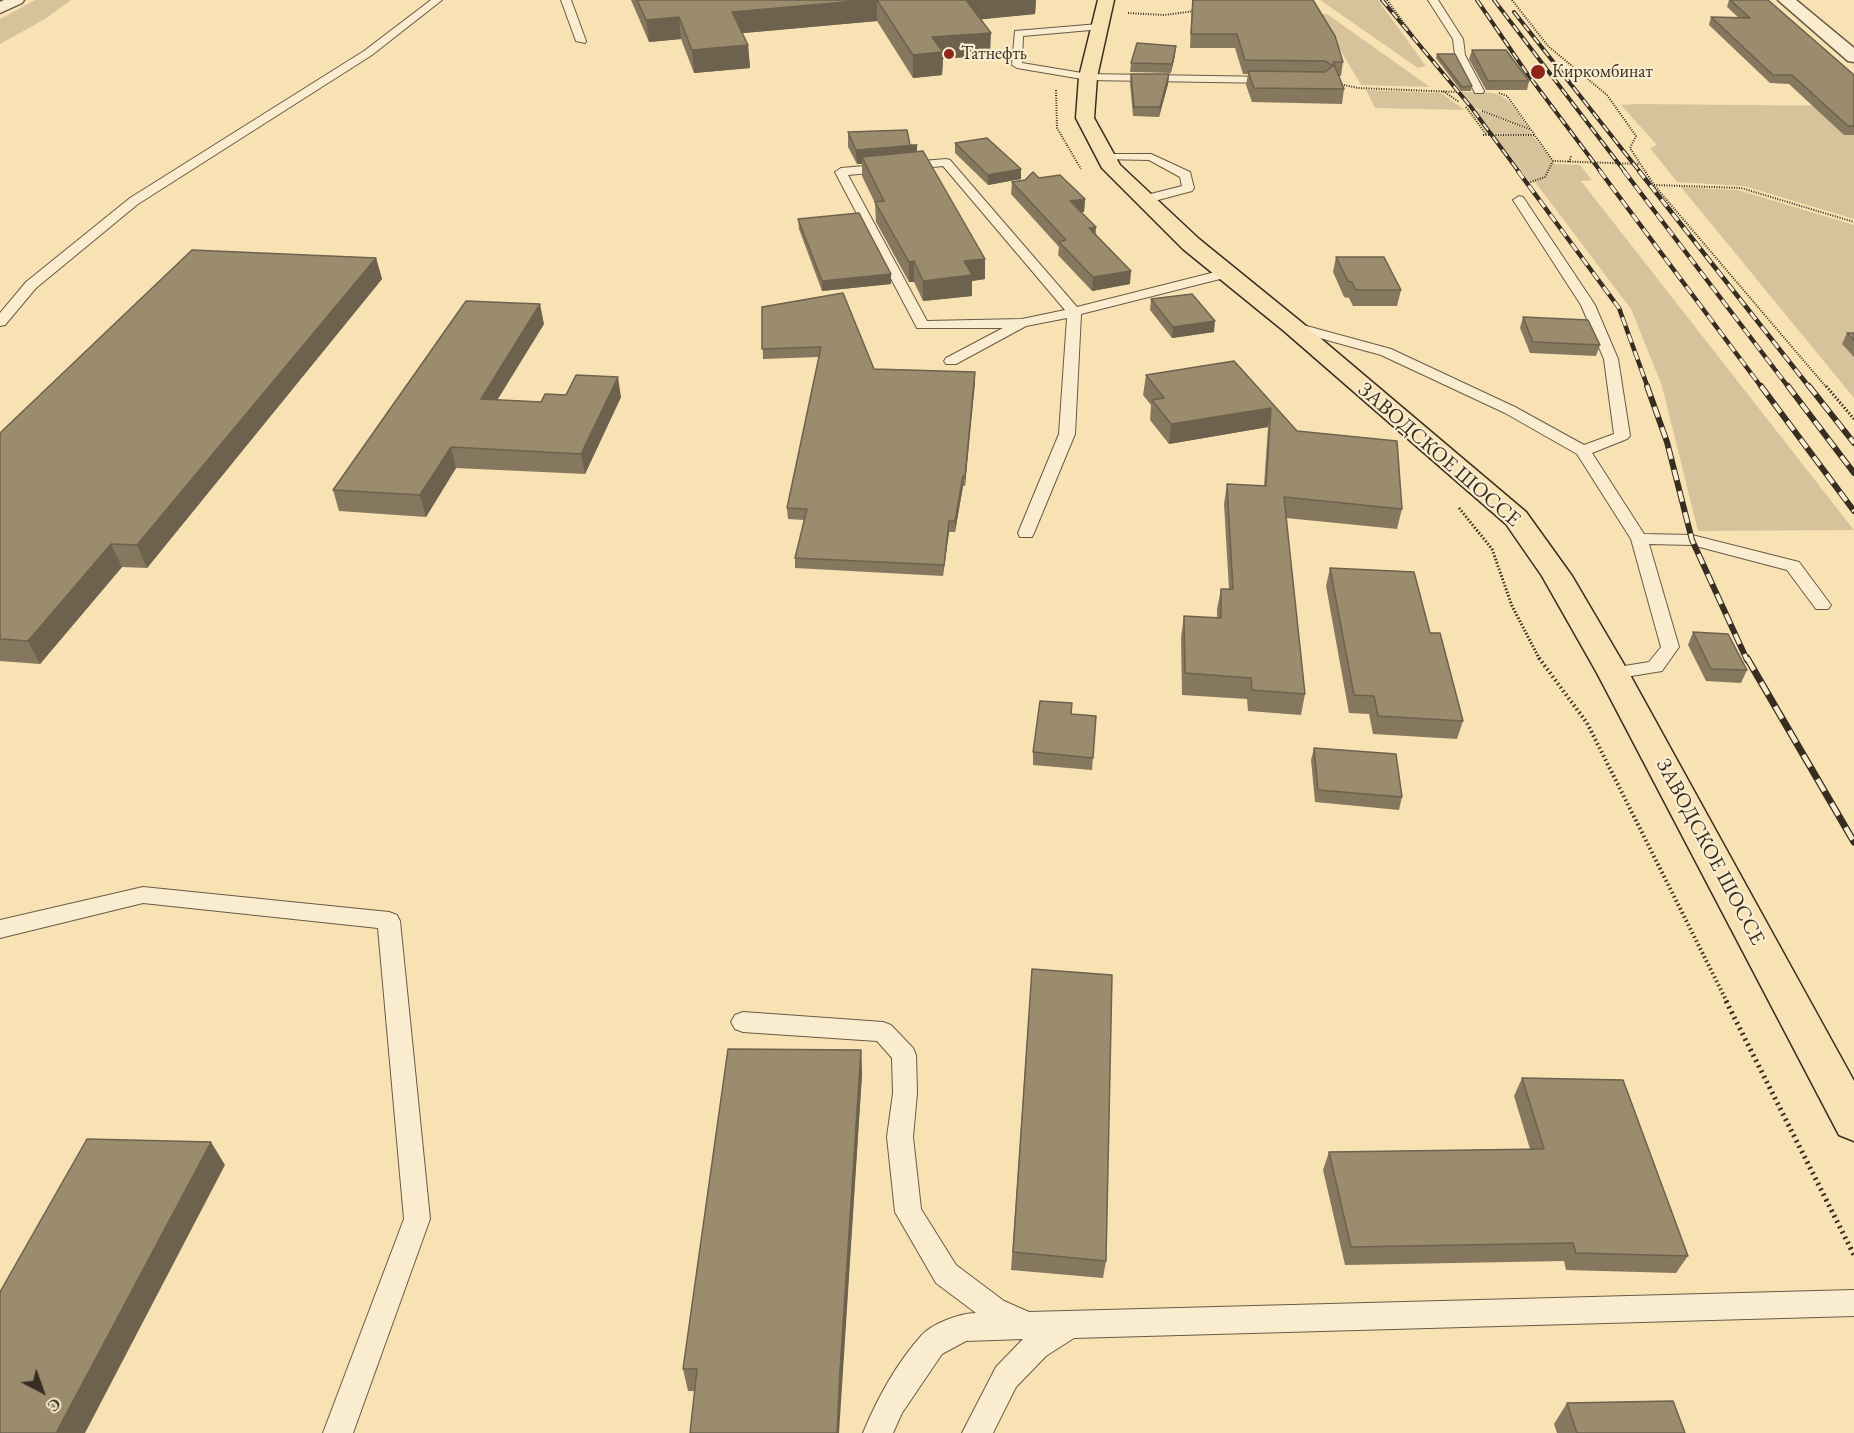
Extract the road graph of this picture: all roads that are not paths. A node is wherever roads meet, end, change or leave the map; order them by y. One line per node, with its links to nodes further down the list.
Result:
1 (16, 0): 6 (street)
2 (438, 0): 18 (lane)
3 (566, 0): 8 (lane)
4 (1433, 0): 12 (lane)
5 (1786, 0): 9 (street)
6 (0, 8)
7 (1110, 13): 10 (main road, ЗАВОДСКОЕ ШОССЕ); 10 (lane)
8 (581, 41)
9 (1853, 55)
10 (1088, 77): 11 (lane); 13 (main road, ЗАВОДСКОЕ ШОССЕ)
11 (1323, 81)
12 (1479, 91)
13 (1095, 165): 14 (main road, ЗАВОДСКОЕ ШОССЕ); 14 (lane)
14 (1143, 200): 16 (main road, ЗАВОДСКОЕ ШОССЕ)
15 (1519, 200): 22 (lane)
16 (1227, 273): 17 (lane); 20 (main road, ЗАВОДСКОЕ ШОССЕ)
17 (1074, 312): 19 (lane); 19 (lane); 23 (lane)
18 (0, 322)
19 (1022, 323): 21 (lane)
20 (1292, 326): 22 (lane); 26 (main road, ЗАВОДСКОЕ ШОССЕ)
21 (951, 361)
22 (1583, 451): 24 (lane)
23 (1026, 533)
24 (1639, 539): 25 (lane); 26 (lane)
25 (1822, 605)
26 (1613, 673): 29 (main road, ЗАВОДСКОЕ ШОССЕ)
27 (0, 929): 33 (lane)
28 (743, 1022): 31 (lane)
29 (1854, 1122)
30 (1854, 1303): 32 (lane)
31 (1031, 1326): 32 (lane); 34 (lane)
32 (1067, 1326): 35 (lane)
33 (338, 1433)
34 (878, 1433)
35 (977, 1433)

